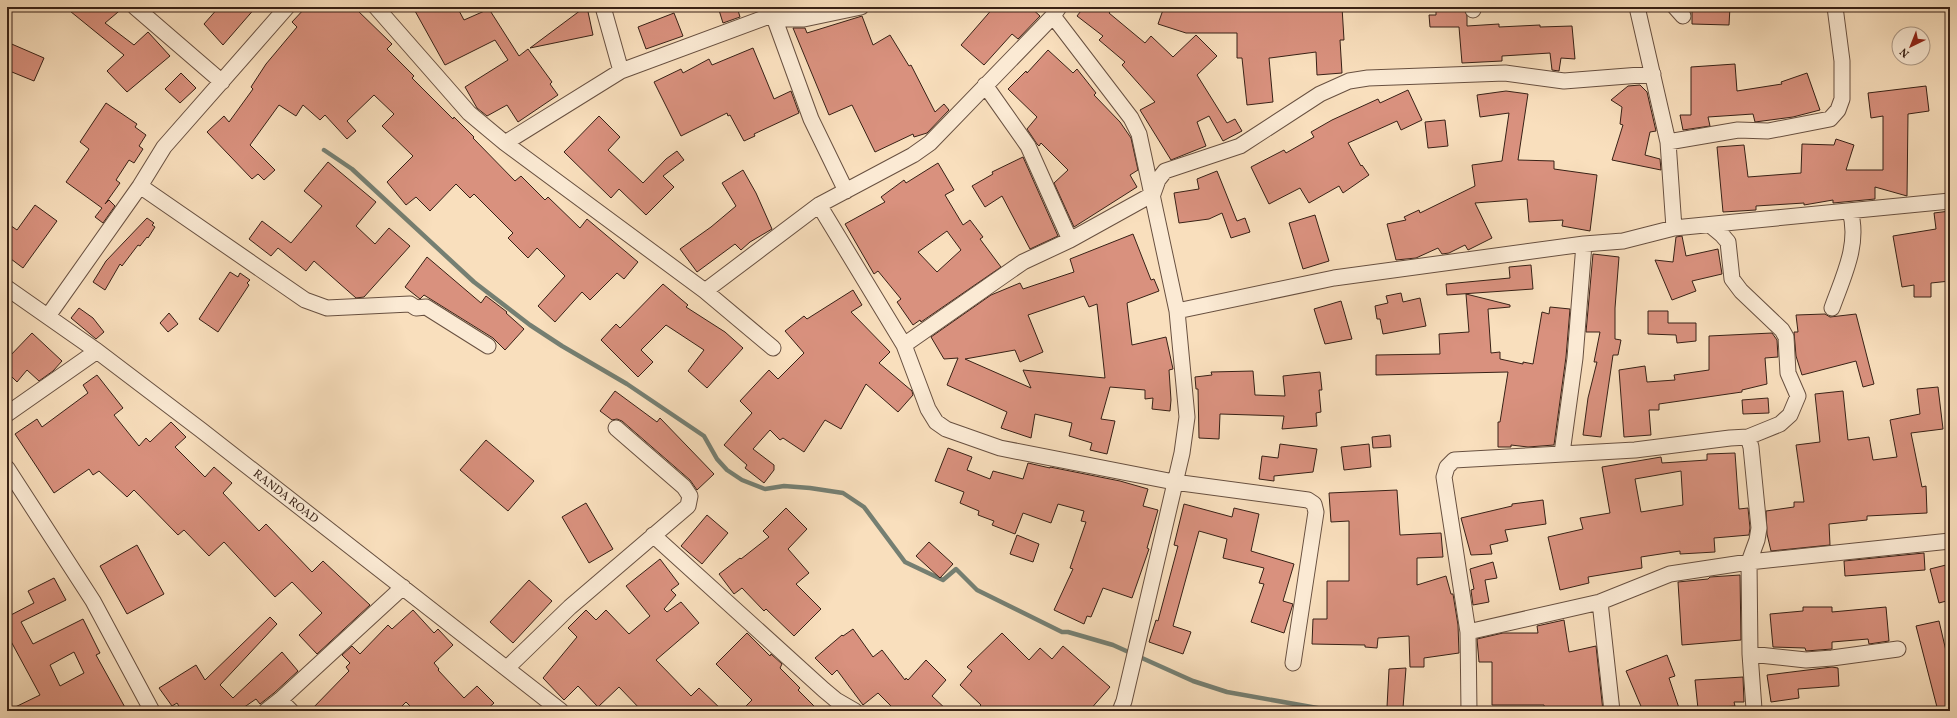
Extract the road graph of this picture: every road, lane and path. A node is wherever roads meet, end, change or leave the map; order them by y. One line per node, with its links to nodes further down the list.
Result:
1 (135, 7): 12 (street)
2 (287, 7): 12 (street)
3 (603, 7): 10 (street)
4 (861, 7): 8 (street)
5 (1637, 7): 11 (street)
6 (1836, 7): 14 (street)
7 (382, 8): 15 (street)
8 (771, 11): 10 (street); 17 (street)
9 (1056, 12): 13 (street); 18 (street)
10 (621, 71): 15 (street)
11 (1653, 74): 14 (street); 18 (street)
12 (222, 82): 16 (street)
13 (985, 85): 17 (street); 24 (street)
14 (1668, 142): 23 (street)
15 (505, 143): 27 (street)
16 (140, 186): 30 (street); 32 (street)
17 (846, 191): 20 (street)
18 (1153, 194): 24 (street); 29 (street)
19 (1950, 201): 21 (street)
20 (819, 205): 27 (street); 31 (street)
21 (1850, 211): 22 (street); 28 (street)
22 (1710, 225): 23 (street); 37 (street)
23 (1674, 228): 25 (street)
24 (1070, 240): 31 (street)
25 (1584, 244): 29 (street); 38 (street)
26 (7, 288): 30 (street, RANDA ROAD)
27 (705, 291): 33 (street)
28 (1832, 308)
29 (1177, 311): 40 (street)
30 (48, 316): 34 (street, RANDA ROAD)
31 (904, 345): 40 (street)
32 (488, 346)
33 (773, 348)
34 (97, 351): 35 (street); 44 (street, RANDA ROAD)
35 (7, 414)
36 (616, 428): 41 (street)
37 (1748, 437): 38 (street); 43 (street)
38 (1562, 453): 46 (street)
39 (7, 468): 53 (street)
40 (1174, 482): 49 (street); 58 (street)
41 (653, 535): 50 (street); 57 (street)
42 (1950, 541): 43 (street)
43 (1749, 562): 45 (street); 48 (street)
44 (403, 587): 50 (street, RANDA ROAD); 51 (street)
45 (1600, 602): 46 (street); 60 (street)
46 (1468, 632): 59 (street)
47 (1898, 649): 48 (street)
48 (1750, 654): 52 (street)
49 (1293, 663)
50 (507, 668): 56 (street, RANDA ROAD)
51 (280, 700): 54 (street); 55 (street)
52 (1754, 709)
53 (152, 711)
54 (266, 711)
55 (291, 711)
56 (561, 711)
57 (855, 711)
58 (1120, 711)
59 (1469, 711)
60 (1612, 711)

